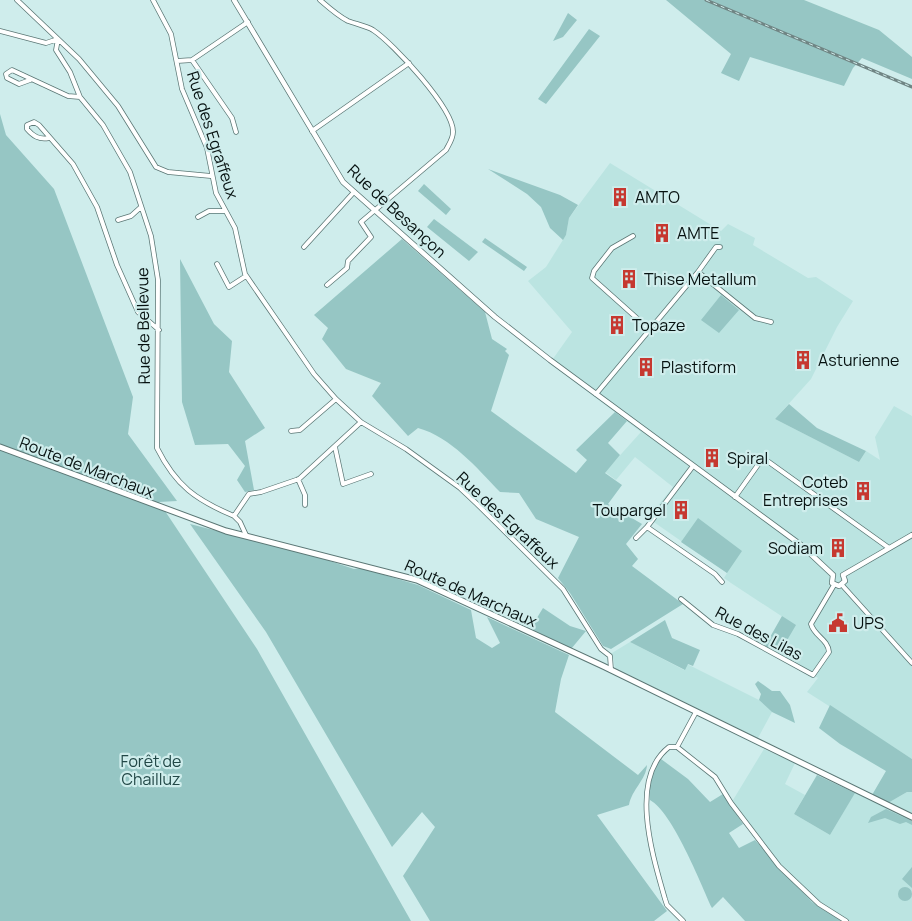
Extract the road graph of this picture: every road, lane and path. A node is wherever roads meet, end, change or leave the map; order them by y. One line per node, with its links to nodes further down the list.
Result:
1 (17, 0): 7 (street)
2 (153, 0): 9 (street, Rue des Egraffeux)
3 (234, 0): 5 (street, Rue de Besançon)
4 (320, 0): 10 (street)
5 (248, 22): 8 (street); 13 (street, Rue de Besançon)
6 (0, 30): 7 (street)
7 (58, 39): 12 (street, Rue de Bellevue); 16 (street)
8 (192, 60): 9 (street); 14 (street)
9 (177, 61): 16 (street, Rue des Egraffeux)
10 (409, 63): 13 (street); 19 (street)
11 (30, 80): 11 (street); 12 (street)
12 (80, 97): 18 (street, Rue de Bellevue)
13 (312, 131): 17 (street, Rue de Besançon)
14 (236, 132)
15 (49, 138): 15 (street); 32 (street)
16 (211, 176): 20 (street, Rue des Egraffeux)
17 (354, 192): 19 (street, Rue de Besançon); 24 (street)
18 (141, 207): 22 (street); 32 (street, Rue de Bellevue)
19 (375, 210): 29 (street); 33 (street, Rue de Besançon)
20 (224, 211): 21 (street); 28 (street, Rue des Egraffeux)
21 (198, 217)
22 (118, 220)
23 (633, 236): 31 (street)
24 (304, 247)
25 (720, 247): 27 (street)
26 (216, 264): 28 (street)
27 (699, 273): 30 (street); 31 (street)
28 (246, 276): 34 (street, Rue des Egraffeux)
29 (327, 284)
30 (771, 322)
31 (649, 328): 33 (street)
32 (159, 330): 44 (street, Rue de Bellevue)
33 (596, 394): 39 (street, Rue de Besançon)
34 (336, 400): 35 (street, Rue des Egraffeux); 36 (street)
35 (361, 422): 38 (street); 56 (street, Rue des Egraffeux)
36 (291, 431)
37 (0, 447): 46 (main road, Route de Marchaux)
38 (335, 447): 40 (street); 41 (street)
39 (693, 466): 42 (street, Rue de Besançon); 45 (street)
40 (371, 474)
41 (298, 479): 43 (street); 44 (street)
42 (735, 497): 49 (street); 51 (street, Rue de Besançon)
43 (305, 505)
44 (234, 516): 46 (street, Rue de Bellevue)
45 (646, 526): 48 (street); 52 (street)
46 (246, 535): 58 (main road, Route de Marchaux)
47 (912, 535): 49 (street)
48 (636, 538)
49 (889, 548): 50 (street)
50 (843, 574): 51 (street); 54 (street)
51 (833, 575): 53 (street)
52 (722, 582)
53 (834, 585): 54 (street); 55 (street, Rue des Lilas)
54 (842, 585): 57 (street)
55 (680, 599)
56 (608, 655): 58 (street); 59 (street)
57 (912, 663)
58 (603, 666): 59 (main road, Route de Marchaux)
59 (611, 670): 60 (main road, Route de Marchaux)
60 (696, 712): 61 (street); 62 (main road, Route de Marchaux)
61 (677, 747): 63 (street); 64 (street)
62 (912, 817)
63 (684, 921)
64 (846, 921)

